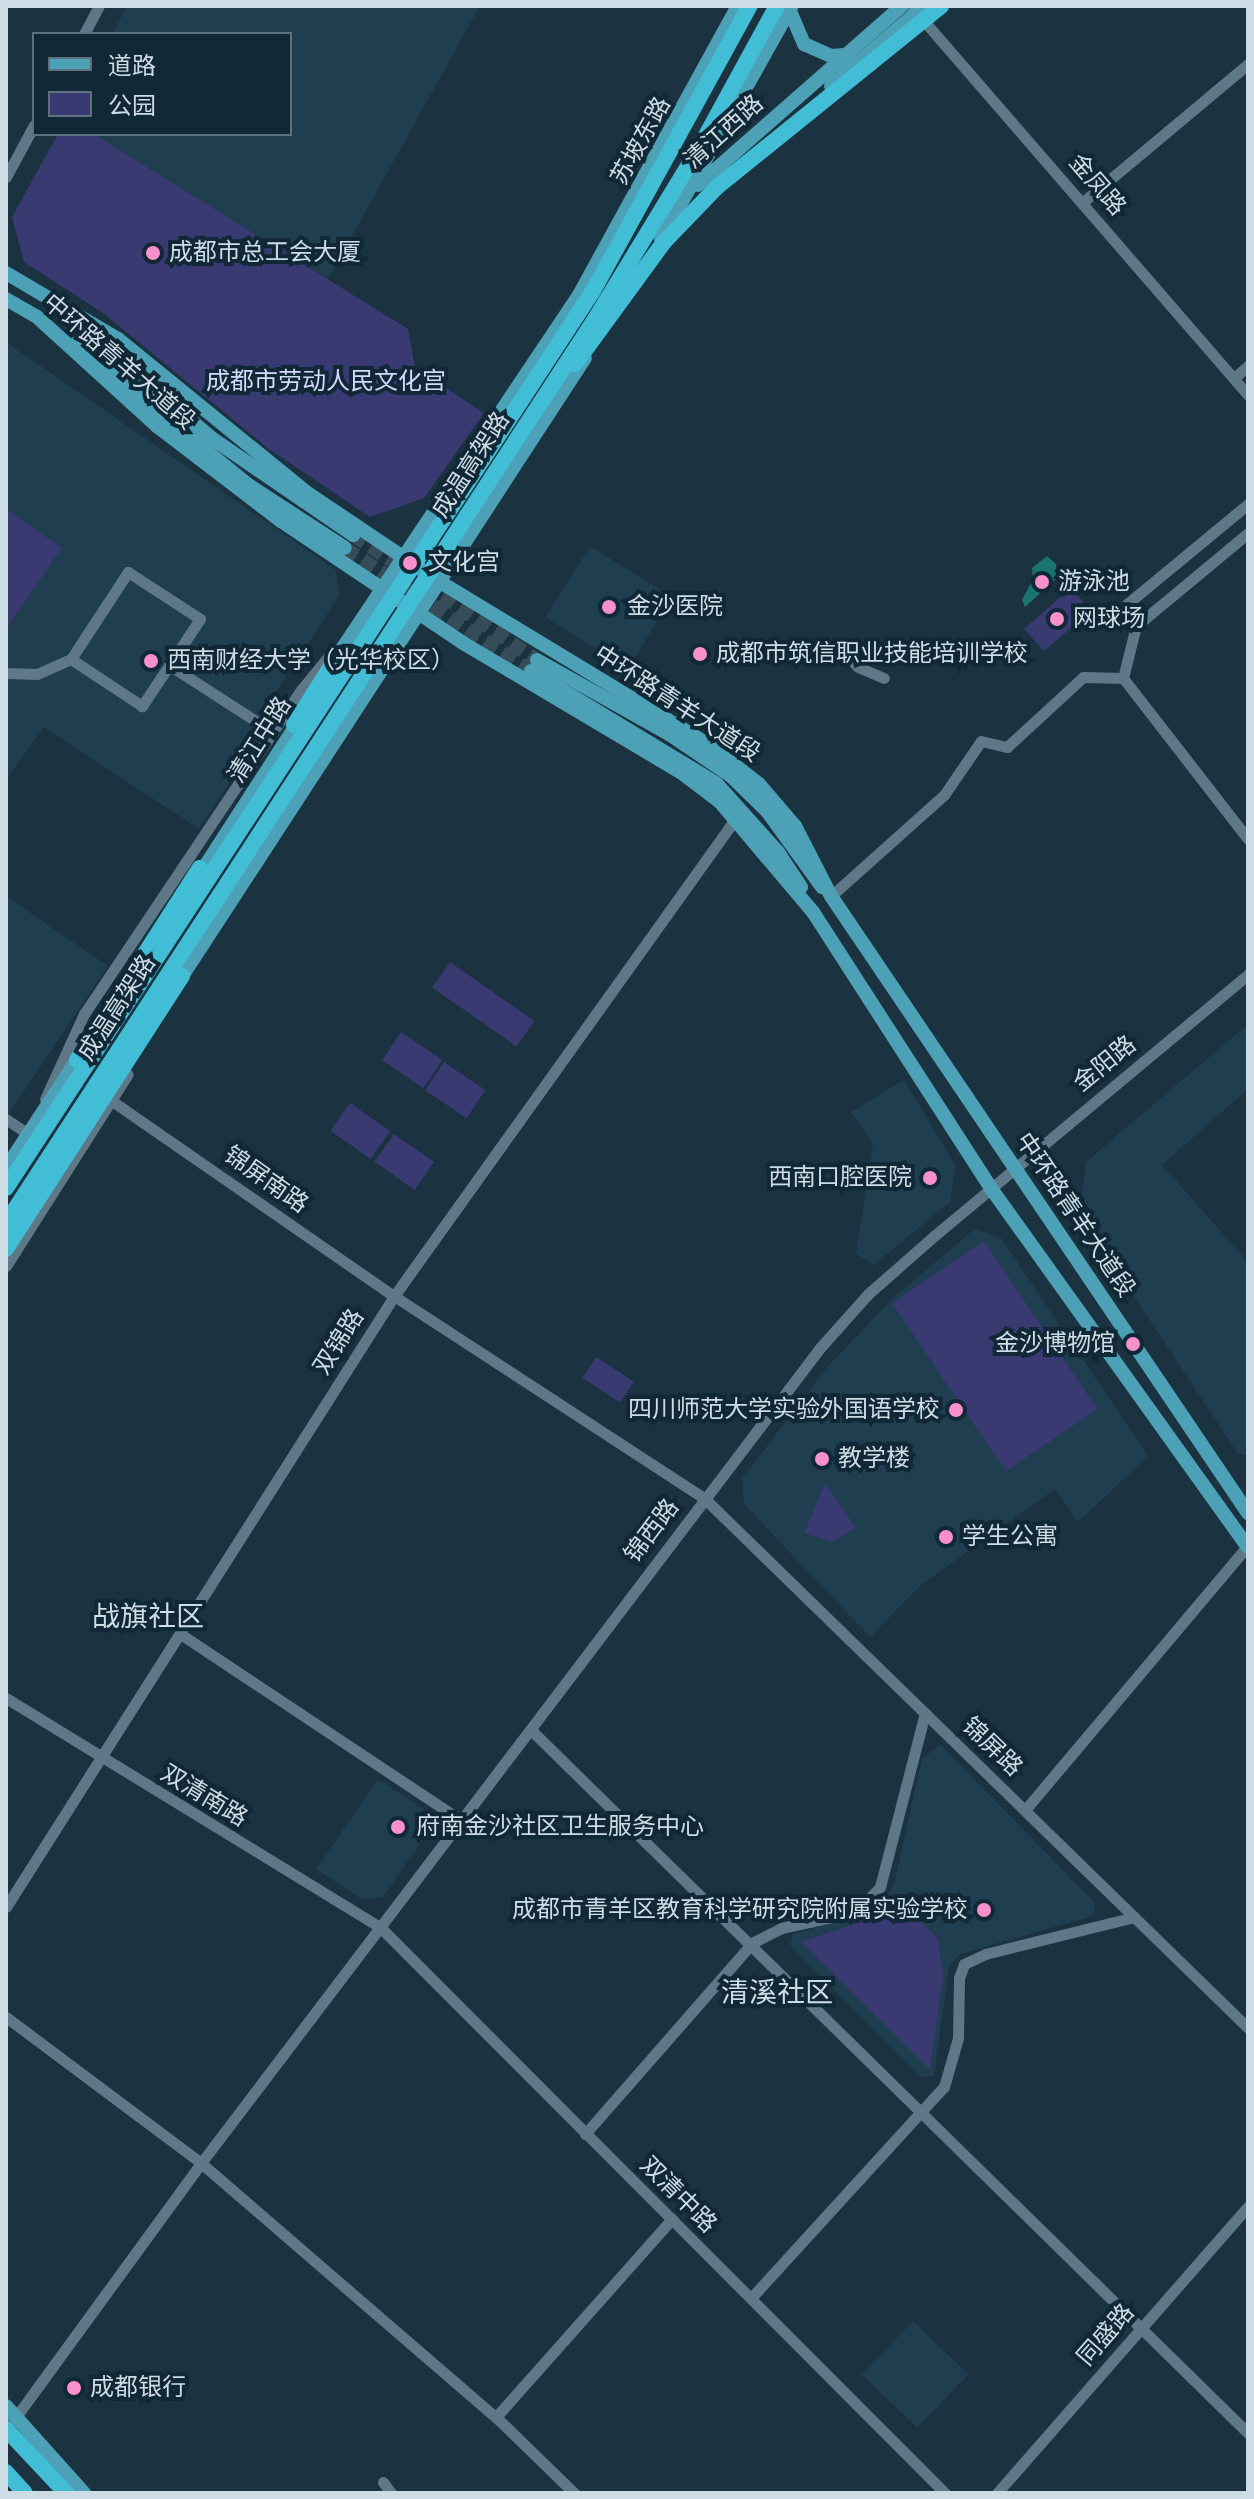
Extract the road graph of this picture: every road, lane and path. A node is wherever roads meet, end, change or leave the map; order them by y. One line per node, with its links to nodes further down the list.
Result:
1 (99, 6): 7 (street)
2 (738, 6): 16 (main road, 苏坡东路)
3 (750, 6): 48 (highway, 成温高架路)
4 (941, 6): 23 (highway)
5 (786, 8): 8 (main road); 12 (main road); 23 (highway, 成温高架路)
6 (913, 8): 8 (main road, 清江西路); 13 (street, 金凤路); 14 (main road, 清江西路)
7 (85, 32)
8 (844, 55): 12 (main road, 清江西路)
9 (1248, 64): 13 (street)
10 (32, 129): 11 (street)
11 (6, 177)
12 (687, 195): 14 (main road); 16 (main road, 清江西路)
13 (1083, 202): 21 (street, 金凤路)
14 (649, 260): 27 (main road)
15 (6, 273): 17 (main road, 中环路青羊大道段)
16 (579, 295): 26 (main road, 清江中路)
17 (43, 297): 19 (main road); 26 (main road, 中环路青羊大道段)
18 (6, 299): 19 (main road, 中环路青羊大道段)
19 (36, 316): 28 (main road, 中环路青羊大道段)
20 (1248, 366): 21 (street)
21 (1234, 378): 22 (street, 金凤路)
22 (1248, 395)
23 (537, 407): 53 (highway, 成温高架路)
24 (1248, 504): 31 (street)
25 (1248, 533): 31 (street)
26 (403, 557): 27 (main road, 中环路青羊大道段); 28 (main road, 清江中路)
27 (440, 582): 30 (main road); 42 (main road, 中环路青羊大道段)
28 (382, 588): 29 (main road, 清江中路); 30 (main road, 中环路青羊大道段)
29 (369, 607): 33 (main road, 清江中路); 39 (street)
30 (419, 613): 40 (main road, 中环路青羊大道段); 45 (main road)
31 (1136, 626): 38 (street)
32 (845, 653): 37 (street)
33 (338, 655): 48 (main road, 清江中路); 48 (highway)
34 (71, 659): 35 (street); 35 (street); 36 (street)
35 (169, 665): 39 (street)
36 (6, 673)
37 (884, 678)
38 (1123, 678): 41 (street); 42 (street)
39 (273, 732): 48 (street)
40 (736, 818): 43 (main road, 中环路青羊大道段); 57 (street, 双锦路)
41 (1248, 839)
42 (831, 896): 43 (main road); 49 (main road, 中环路青羊大道段)
43 (813, 912): 51 (main road, 中环路青羊大道段)
44 (1248, 974): 49 (street, 金阳路)
45 (182, 976): 46 (highway); 54 (main road)
46 (111, 1096): 55 (highway); 56 (street); 57 (street, 锦屏南路)
47 (6, 1119): 48 (street)
48 (32, 1134): 50 (main road, 清江中路); 52 (highway, 成温高架路)
49 (1015, 1166): 51 (street, 金阳路); 59 (main road, 中环路青羊大道段)
50 (6, 1168)
51 (990, 1187): 58 (street, 锦西路); 60 (main road, 中环路青羊大道段)
52 (6, 1188)
53 (6, 1223)
54 (6, 1236)
55 (6, 1249)
56 (6, 1266)
57 (394, 1296): 58 (street, 锦屏南路); 61 (street, 双锦路)
58 (704, 1498): 63 (street, 锦屏路); 64 (street, 锦西路)
59 (1248, 1513)
60 (1248, 1546): 66 (street)
61 (182, 1635): 65 (street, 双锦路); 67 (street)
62 (6, 1698): 65 (street, 双清南路)
63 (925, 1713): 66 (street, 锦屏路); 71 (street)
64 (531, 1730): 67 (street, 锦西路); 71 (street)
65 (103, 1759): 68 (street, 双锦路); 70 (street, 双清南路)
66 (1025, 1810): 69 (street, 锦屏路)
67 (462, 1821): 70 (street, 锦西路)
68 (6, 1907)
69 (1135, 1917): 73 (street, 锦屏路); 74 (street)
70 (381, 1928): 75 (street, 双清中路); 76 (street, 锦西路)
71 (752, 1943): 74 (street); 75 (street)
72 (6, 2017): 76 (street)
73 (1248, 2028)
74 (922, 2111): 79 (street); 80 (street)
75 (585, 2134): 78 (street, 双清中路)
76 (201, 2163): 81 (street, 锦西路); 82 (street)
77 (1248, 2206): 80 (street, 同盛路)
78 (672, 2219): 79 (street, 双清中路); 82 (street)
79 (751, 2298): 92 (street, 双清中路)
80 (1140, 2329): 84 (street); 93 (street, 同盛路)
81 (12, 2411): 83 (street, 锦西路); 89 (main road)
82 (496, 2417): 91 (street)
83 (6, 2429): 88 (highway)
84 (1248, 2433)
85 (6, 2472): 87 (highway)
86 (383, 2482): 90 (street)
87 (25, 2493)
88 (66, 2493)
89 (84, 2493)
90 (391, 2493)
91 (574, 2493)
92 (945, 2493)
93 (997, 2493)

